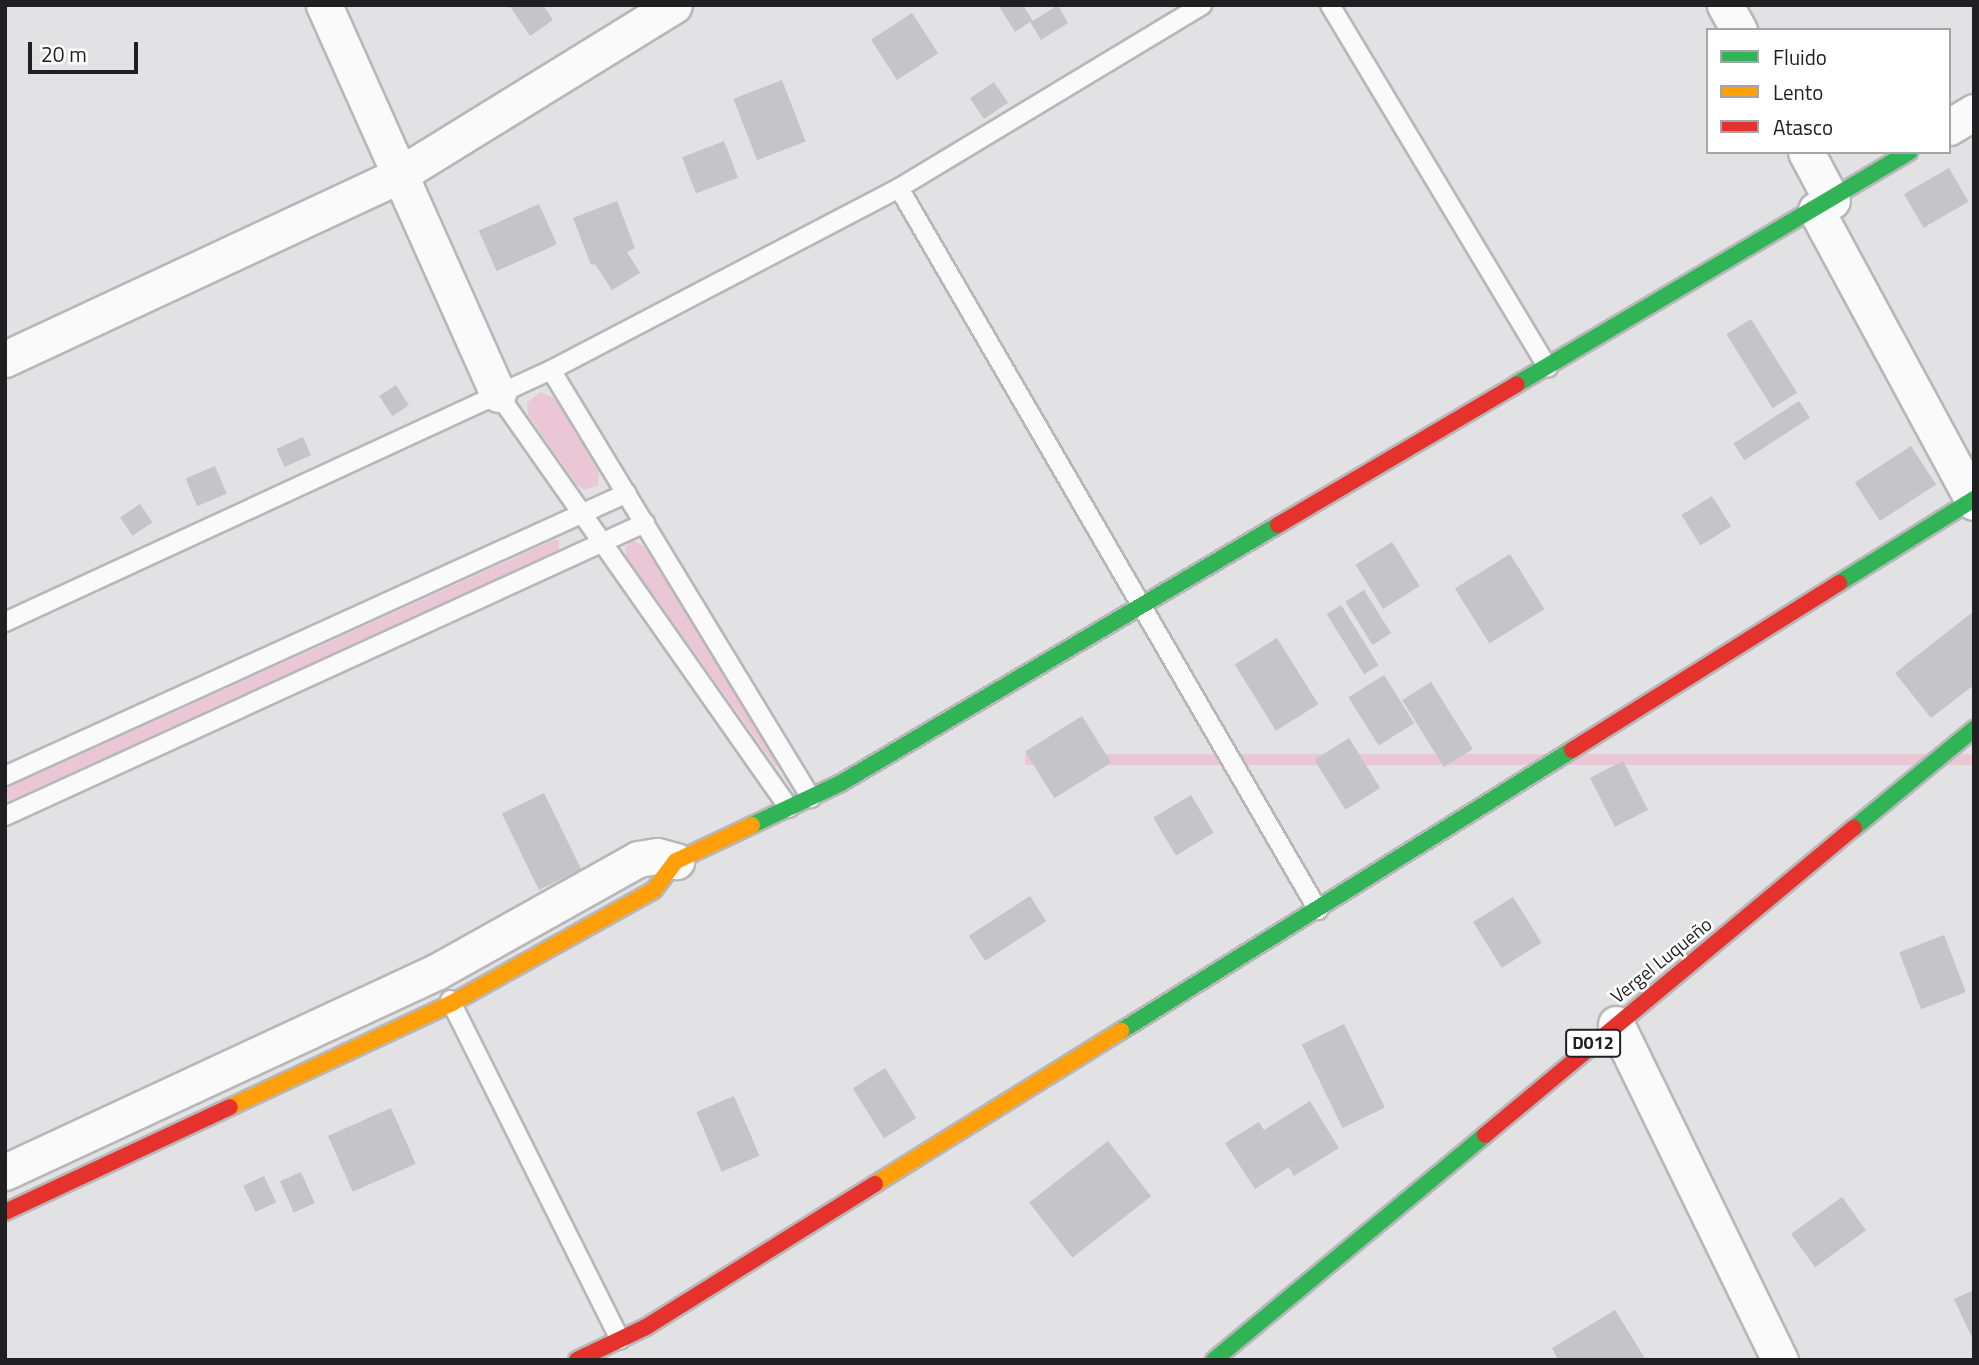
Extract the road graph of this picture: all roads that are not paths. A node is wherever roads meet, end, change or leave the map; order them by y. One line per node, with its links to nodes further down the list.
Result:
1 (324, 5): 11 (street)
2 (674, 5): 11 (street)
3 (1202, 5): 12 (lane)
4 (1330, 5): 15 (lane)
5 (1725, 5): 6 (street)
6 (1738, 28)
7 (1974, 112): 8 (street)
8 (1951, 126)
9 (1807, 154): 13 (street)
10 (1906, 154): 13 (street)
11 (399, 175): 14 (street); 17 (street)
12 (899, 188): 16 (lane); 23 (lane)
13 (1824, 206): 15 (street); 19 (street)
14 (5, 359)
15 (1548, 368): 23 (street)
16 (551, 370): 17 (lane); 18 (lane)
17 (498, 394): 20 (lane); 24 (lane)
18 (627, 493): 20 (lane); 21 (lane)
19 (1973, 500): 31 (street)
20 (582, 514): 22 (lane); 26 (lane)
21 (645, 523): 22 (lane); 27 (lane)
22 (603, 542): 28 (lane); 29 (lane)
23 (1139, 609): 27 (street); 31 (lane)
24 (5, 622)
25 (1974, 729): 34 (street, Vergel Luqueño / D012)
26 (5, 776)
27 (811, 798): 28 (street)
28 (789, 808): 30 (street)
29 (5, 816)
30 (676, 861): 32 (street); 33 (street)
31 (1318, 910): 37 (street)
32 (436, 972): 33 (lane); 35 (street)
33 (452, 1003): 36 (street); 37 (lane)
34 (1616, 1024): 39 (street, Vergel Luqueño / D012); 40 (street)
35 (5, 1172)
36 (5, 1212)
37 (620, 1340): 38 (street)
38 (577, 1360)
39 (1214, 1360)
40 (1780, 1360)

